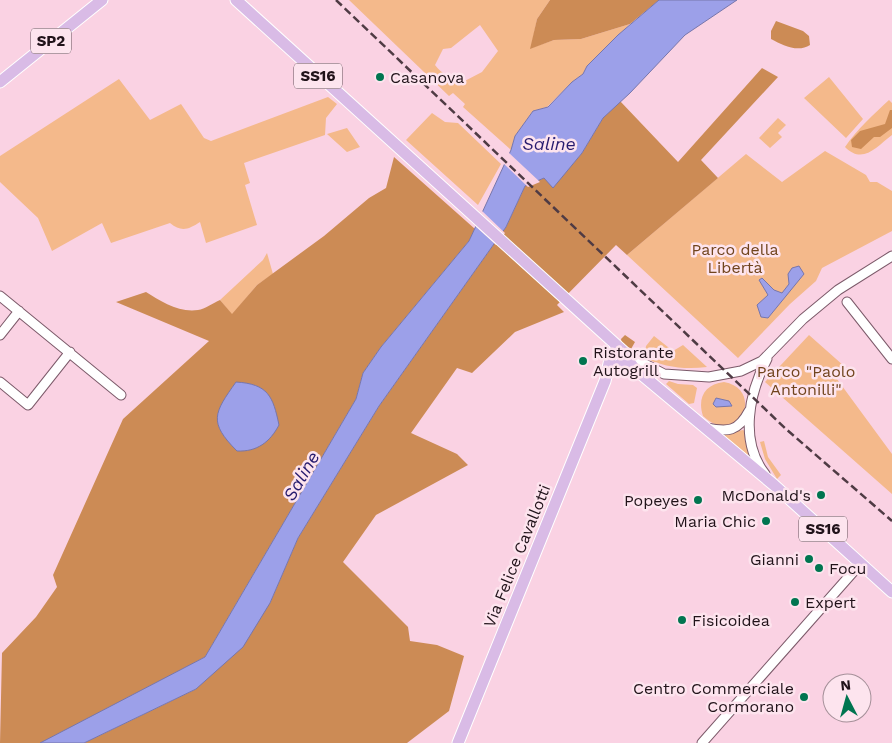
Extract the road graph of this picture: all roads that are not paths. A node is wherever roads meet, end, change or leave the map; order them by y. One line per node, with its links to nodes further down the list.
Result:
1 (102, 0): 3 (main road, SP2)
2 (236, 0): 11 (main road, SS16)
3 (0, 82)
4 (892, 256): 10 (street)
5 (0, 296): 7 (street)
6 (847, 302): 12 (street)
7 (19, 311): 8 (street); 9 (street)
8 (0, 335)
9 (70, 352): 13 (street); 14 (street)
10 (770, 354): 11 (street); 15 (street)
11 (619, 358): 16 (main road, SS16); 20 (main road, Via Felice Cavallotti)
12 (892, 359)
13 (0, 382)
14 (121, 395)
15 (749, 411): 16 (street); 17 (street)
16 (706, 428): 17 (main road, SS16)
17 (774, 485): 18 (main road, SS16)
18 (861, 563): 19 (main road, SS16); 21 (street)
19 (892, 592)
20 (458, 743)
21 (702, 743)

